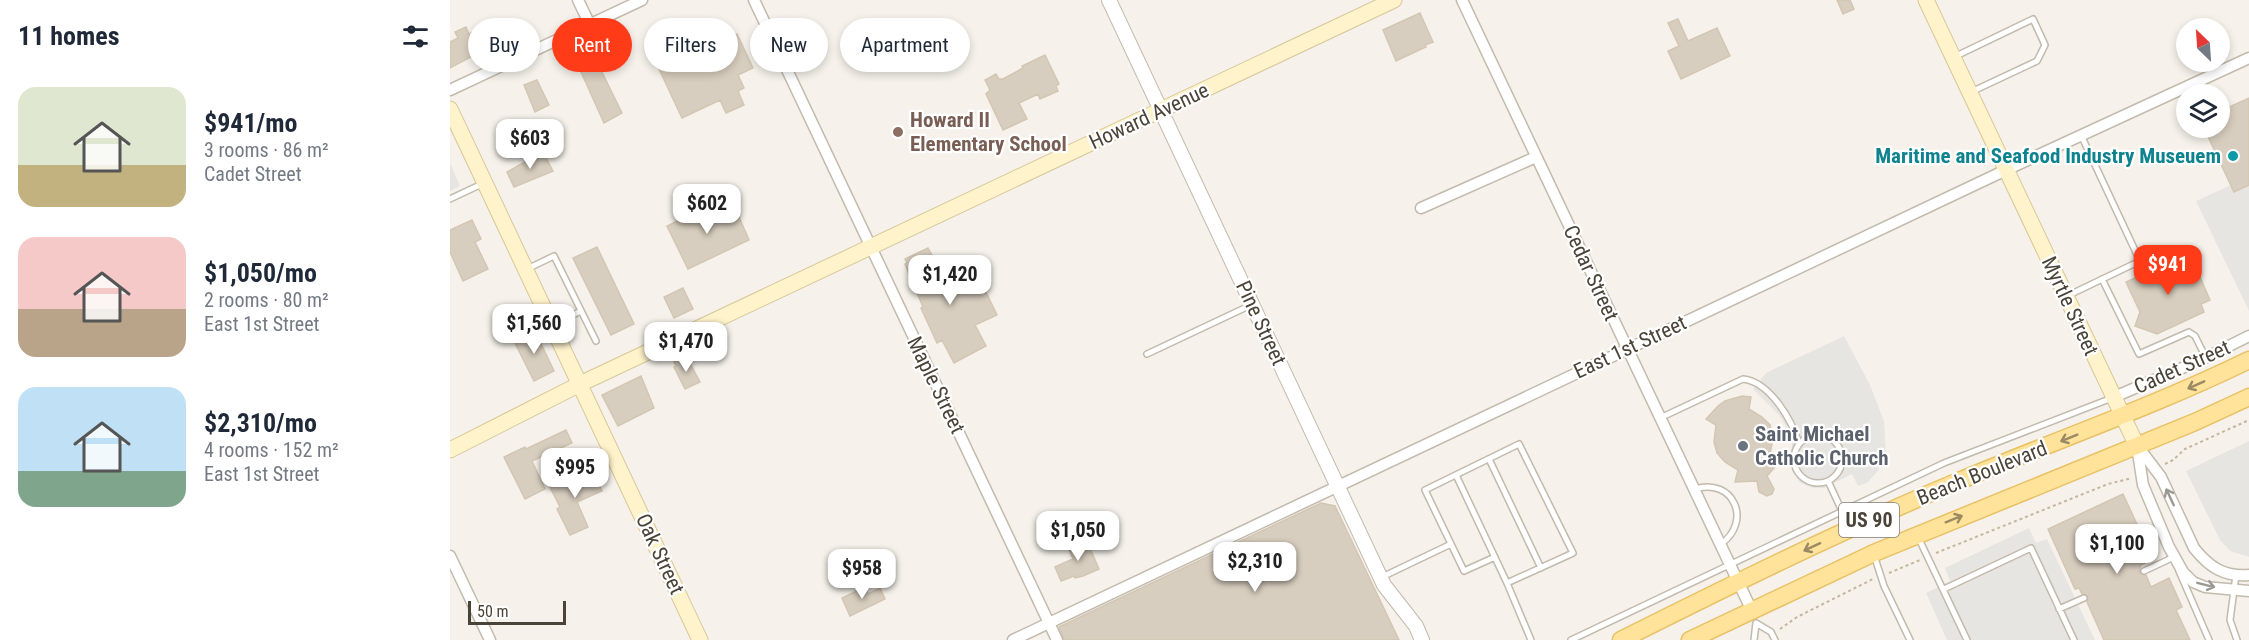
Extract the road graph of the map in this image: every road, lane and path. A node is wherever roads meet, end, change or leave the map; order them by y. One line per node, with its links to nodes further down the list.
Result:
1 (578, 0): 8 (street)
2 (642, 0): 9 (street)
3 (754, 0): 23 (street, Maple Street)
4 (1109, 0): 16 (street, Pine Street)
5 (1394, 0): 16 (main road, Howard Avenue)
6 (1462, 0): 18 (street, Cedar Street)
7 (1926, 0): 11 (main road, Myrtle Street)
8 (587, 18)
9 (605, 18)
10 (552, 43): 13 (street)
11 (1953, 57): 14 (main road, Myrtle Street); 14 (lane)
12 (2249, 57): 17 (street, East 1st Street)
13 (450, 90)
14 (1970, 93): 19 (main road, Myrtle Street)
15 (450, 110): 20 (main road, Oak Street)
16 (1161, 110): 23 (main road, Howard Avenue); 27 (street, Pine Street)
17 (2080, 135): 19 (street, East 1st Street); 25 (lane)
18 (1536, 157): 22 (street); 32 (street, Cedar Street)
19 (2006, 170): 26 (main road, Myrtle Street); 32 (street, East 1st Street)
20 (485, 182): 21 (lane); 24 (main road, Oak Street)
21 (450, 199)
22 (1420, 208)
23 (870, 247): 36 (main road, Howard Avenue); 77 (street, Maple Street)
24 (526, 270): 28 (lane); 29 (main road, Oak Street)
25 (2102, 279): 26 (lane); 34 (lane)
26 (2066, 296): 37 (main road, Myrtle Street)
27 (1253, 305): 33 (lane); 50 (street, Pine Street)
28 (581, 311): 29 (lane); 31 (lane)
29 (552, 324): 36 (main road, Oak Street)
30 (2249, 336): 34 (street, Cadet Street)
31 (596, 342)
32 (1627, 349): 40 (street, Cedar Street); 50 (street, East 1st Street)
33 (1147, 354)
34 (2206, 358): 37 (street, Cadet Street)
35 (2249, 360): 39 (main road, Beach Boulevard / US 90, one-way to 39)
36 (580, 384): 44 (main road, Howard Avenue); 80 (main road, Oak Street)
37 (2114, 397): 39 (main road, Myrtle Street); 52 (lane)
38 (2249, 397): 43 (main road, Beach Boulevard / US 90)
39 (2123, 416): 43 (main road, Myrtle Street); 68 (main road, Beach Boulevard / US 90, one-way to 68)
40 (1660, 418): 42 (lane); 51 (street, Cedar Street)
41 (2249, 420): 46 (path)
42 (1799, 444): 49 (lane); 49 (lane)
43 (2137, 446): 53 (main road, Beach Boulevard / US 90, one-way to 43); 60 (street); 65 (street, Myrtle Street, one-way to 43)
44 (450, 450)
45 (1489, 459): 47 (lane); 62 (lane); 62 (lane)
46 (2173, 460)
47 (1456, 475): 54 (lane); 58 (lane)
48 (2129, 479): 59 (path)
49 (1828, 481): 52 (lane)
50 (1338, 486): 67 (street, Pine Street); 77 (street, East 1st Street)
51 (1695, 489): 55 (street, Cedar Street); 55 (lane)
52 (1842, 511): 61 (lane)
53 (1917, 535): 56 (main road, Beach Boulevard / US 90); 59 (lane)
54 (1451, 543): 58 (lane); 67 (lane)
55 (1721, 544): 61 (street, Cedar Street)
56 (1874, 553): 76 (main road, Beach Boulevard / US 90); 90 (lane)
57 (450, 556): 79 (street)
58 (1495, 557): 70 (lane)
59 (1926, 557): 63 (path); 71 (lane)
60 (2175, 559): 64 (lane); 72 (street, one-way to 72); 93 (lane)
61 (1730, 563): 68 (street, Cedar Street); 85 (lane)
62 (1540, 568): 70 (lane)
63 (1892, 571)
64 (2144, 571)
65 (2236, 575): 66 (street, Myrtle Street); 72 (lane)
66 (2249, 575)
67 (1380, 577): 83 (street, Pine Street)
68 (1739, 581): 76 (street, Cedar Street); 86 (main road, Beach Boulevard / US 90)
69 (1866, 582): 78 (path)
70 (1507, 583): 84 (lane)
71 (1944, 589): 75 (lane); 91 (lane)
72 (2233, 590): 73 (street); 94 (lane)
73 (2249, 591)
74 (2084, 598): 75 (lane)
75 (2060, 609): 92 (lane)
76 (1754, 617): 87 (main road, Beach Boulevard / US 90); 88 (lane); 89 (lane)
77 (1049, 623): 81 (street, East 1st Street); 82 (street, Maple Street)
78 (1779, 630)
79 (490, 640)
80 (700, 640)
81 (1013, 640)
82 (1057, 640)
83 (1422, 640)
84 (1531, 640)
85 (1571, 640)
86 (1621, 640)
87 (1690, 640)
88 (1754, 640)
89 (1775, 640)
90 (1910, 640)
91 (1967, 640)
92 (2074, 640)
93 (2209, 640)
94 (2237, 640)

